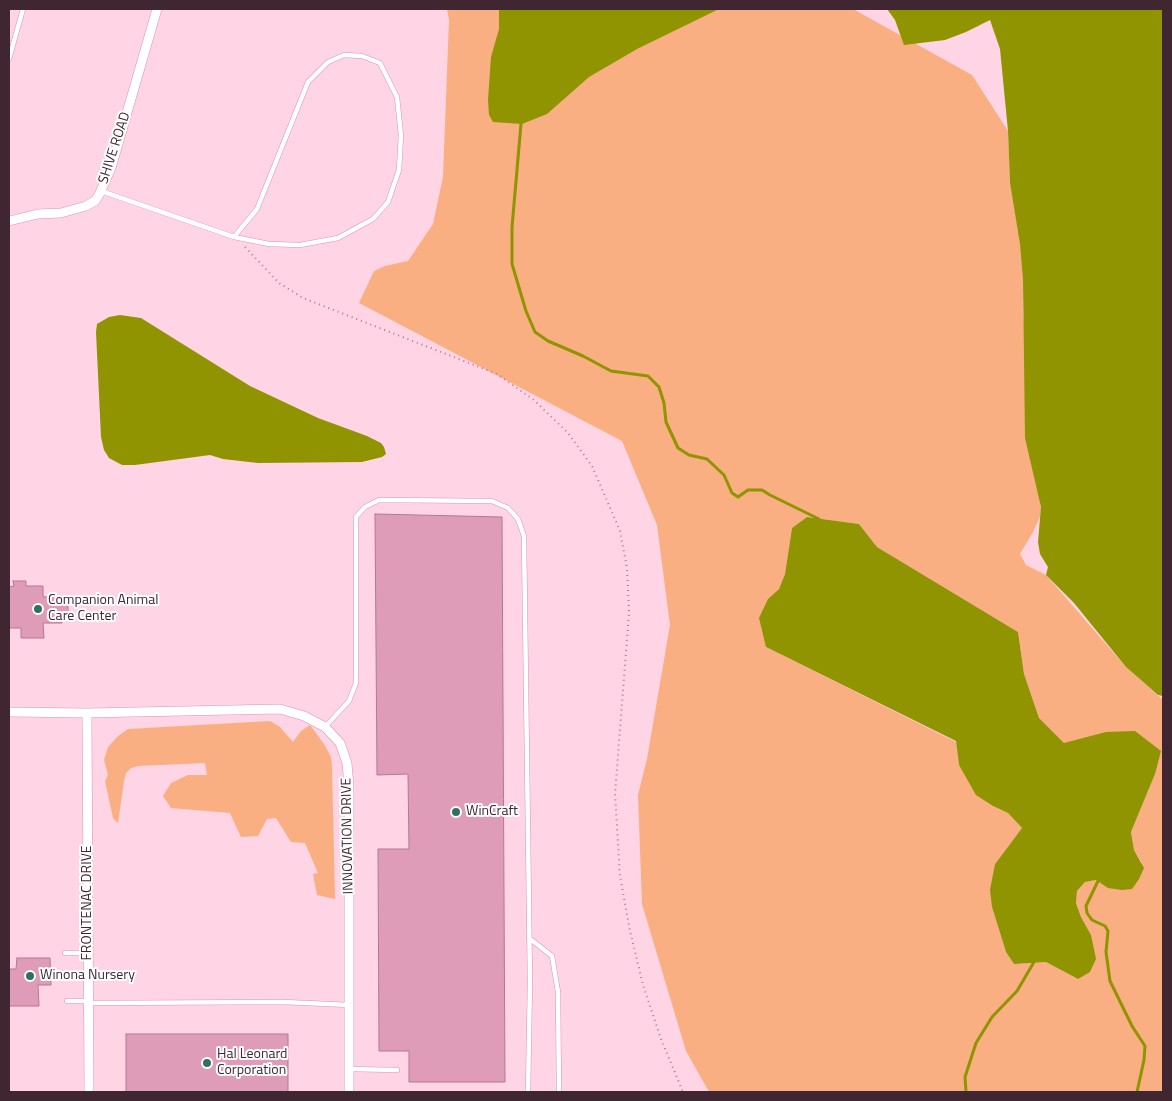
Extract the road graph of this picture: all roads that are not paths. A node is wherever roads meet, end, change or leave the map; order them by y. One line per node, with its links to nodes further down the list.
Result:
1 (23, 9): 3 (lane)
2 (157, 9): 4 (street, SHIVE ROAD)
3 (9, 59)
4 (101, 191): 5 (street, SHIVE ROAD); 6 (lane)
5 (9, 221)
6 (234, 237): 6 (lane)
7 (9, 712): 8 (street, INNOVATION DRIVE)
8 (87, 713): 9 (street, INNOVATION DRIVE); 12 (street, FRONTENAC DRIVE)
9 (324, 727): 10 (lane); 15 (street, INNOVATION DRIVE)
10 (529, 938): 20 (lane); 21 (lane)
11 (65, 953): 12 (lane)
12 (88, 953): 14 (street, FRONTENAC DRIVE)
13 (67, 1001): 14 (lane)
14 (88, 1002): 15 (lane); 18 (street, FRONTENAC DRIVE)
15 (349, 1005): 16 (street, INNOVATION DRIVE)
16 (349, 1069): 17 (lane); 19 (street, INNOVATION DRIVE)
17 (397, 1070)
18 (89, 1092)
19 (349, 1092)
20 (528, 1092)
21 (559, 1092)

